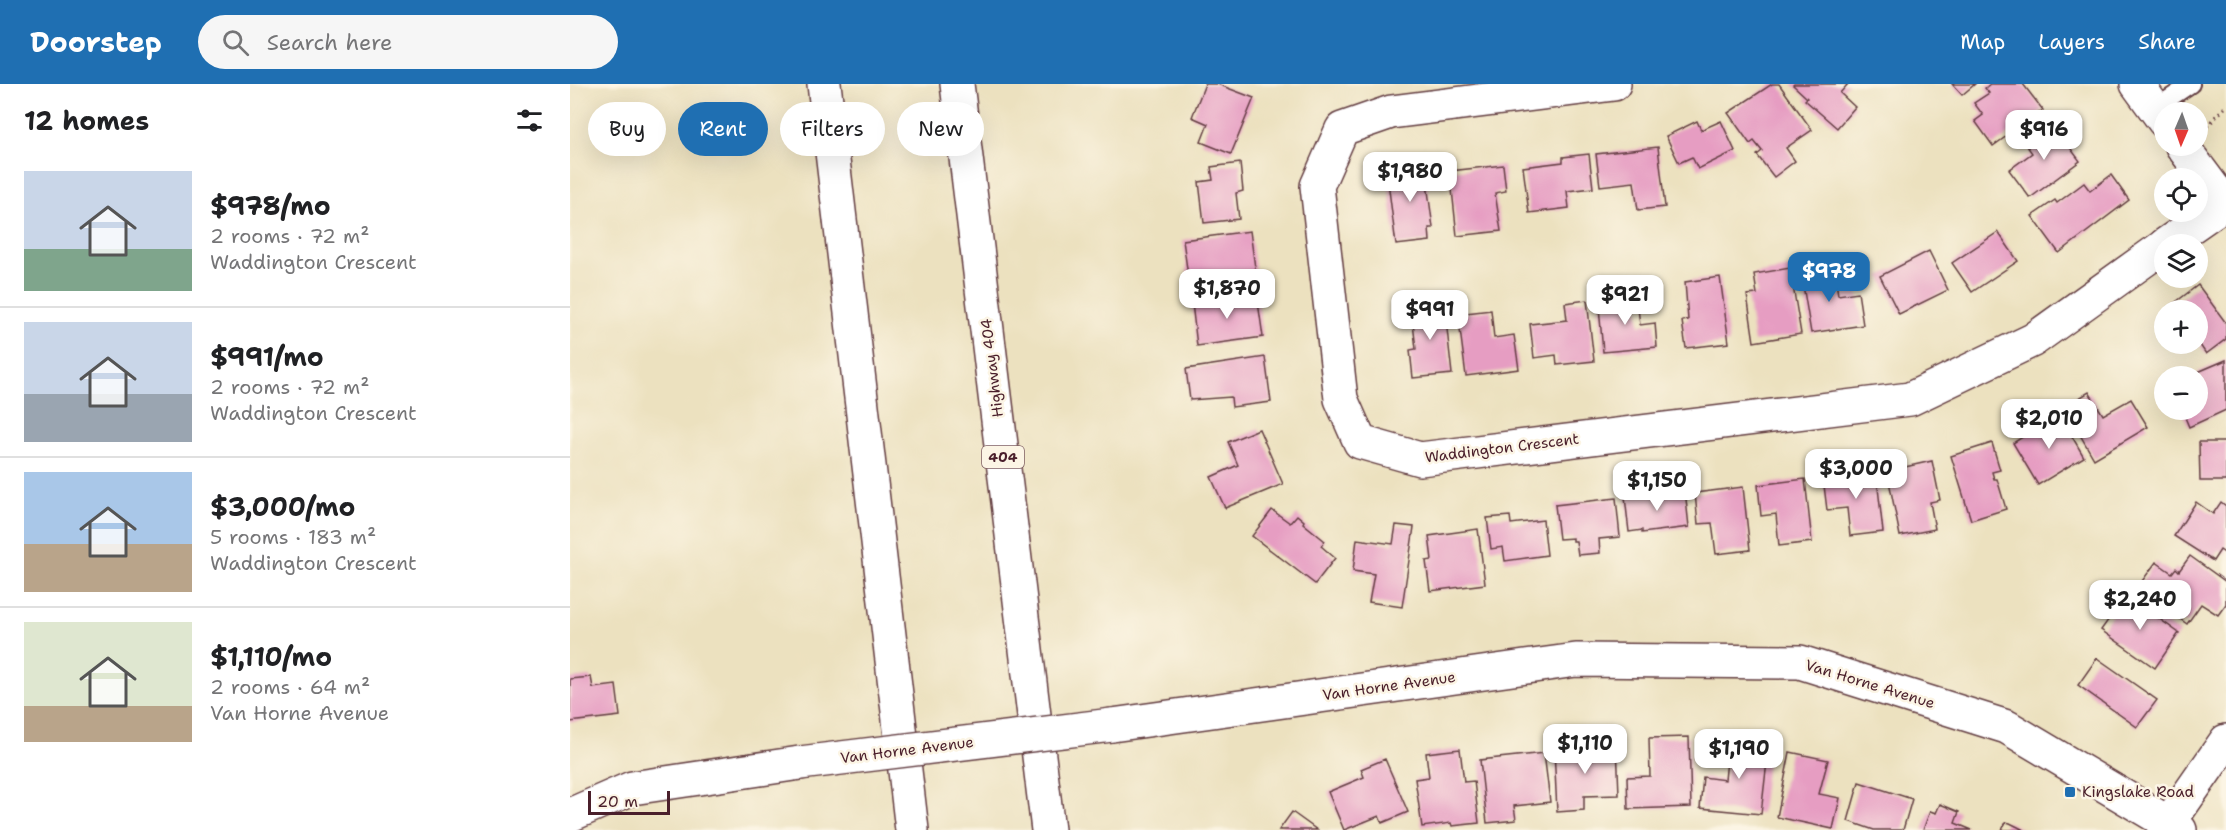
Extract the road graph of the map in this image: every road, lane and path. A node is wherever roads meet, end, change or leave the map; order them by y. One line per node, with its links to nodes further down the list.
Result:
1 (825, 84): 15 (main road)
2 (957, 84): 16 (main road, Highway 404 / 404)
3 (1614, 84): 11 (main road, Waddington Crescent)
4 (2191, 84): 5 (lane)
5 (2152, 104)
6 (2226, 106): 7 (path)
7 (2208, 123)
8 (2204, 156): 9 (main road)
9 (2225, 204): 10 (main road, Waddington Crescent)
10 (2181, 234)
11 (2154, 253)
12 (2226, 741): 14 (main road)
13 (570, 815): 14 (main road, Van Horne Avenue, bridge)
14 (2171, 828)
15 (912, 830)
16 (1048, 830)

